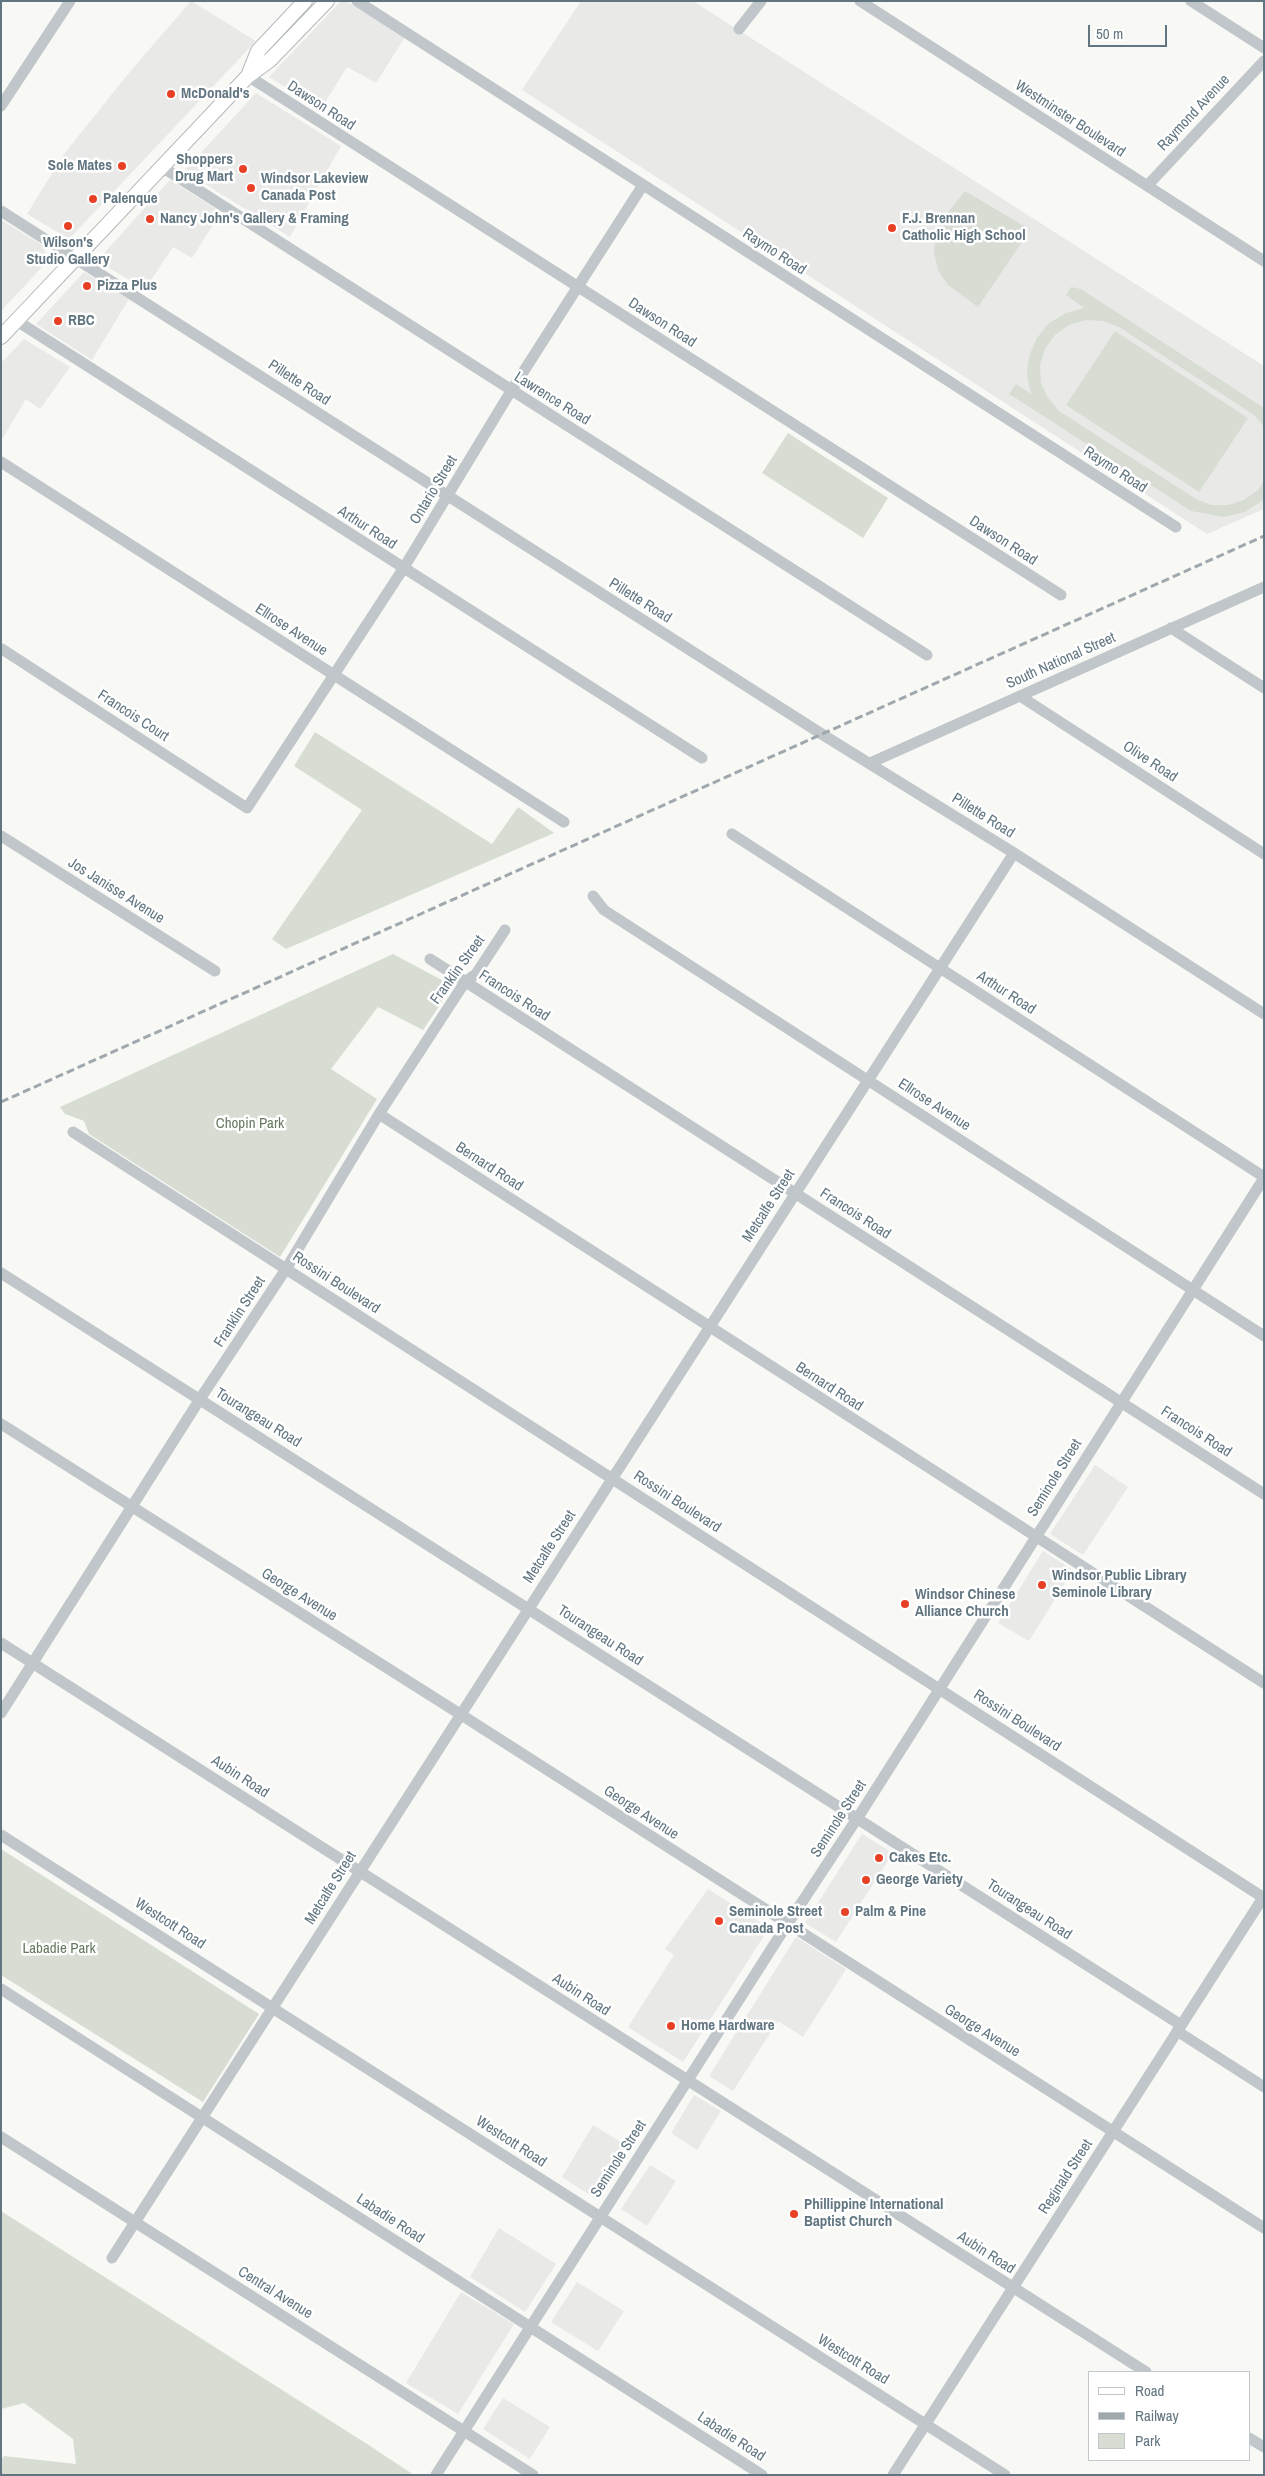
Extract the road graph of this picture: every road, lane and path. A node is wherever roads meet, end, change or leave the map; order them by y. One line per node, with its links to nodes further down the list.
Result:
1 (70, 1): 12 (street)
2 (305, 1): 11 (main road)
3 (327, 1): 11 (main road)
4 (357, 1): 14 (street, Raymo Road)
5 (761, 1): 8 (street)
6 (860, 1): 15 (street, Westminster Boulevard)
7 (1191, 1): 9 (street)
8 (739, 29)
9 (1264, 48)
10 (1264, 61): 15 (street, Raymond Avenue)
11 (248, 76): 13 (main road); 19 (street, Dawson Road)
12 (1, 106)
13 (162, 167): 17 (main road); 22 (street, Lawrence Road)
14 (643, 186): 19 (street, Ontario Street); 25 (street, Raymo Road)
15 (1147, 186): 18 (street, Westminster Boulevard)
16 (1, 211): 17 (street, Pillette Road)
17 (75, 258): 20 (main road); 24 (street, Pillette Road)
18 (1264, 261)
19 (578, 288): 22 (street, Ontario Street); 28 (street, Dawson Road)
20 (17, 321): 21 (main road); 26 (street, Arthur Road)
21 (1, 337)
22 (512, 391): 24 (street, Ontario Street); 31 (street, Lawrence Road)
23 (1, 462): 32 (street, Ellrose Avenue)
24 (448, 497): 26 (street, Ontario Street); 36 (street, Pillette Road)
25 (1176, 527)
26 (403, 569): 32 (street, Ontario Street); 35 (street, Arthur Road)
27 (1264, 587): 29 (street, South National Street)
28 (1060, 595)
29 (1171, 628): 33 (street); 34 (street, South National Street)
30 (2, 650): 37 (street, Francois Court)
31 (927, 655)
32 (333, 675): 37 (street, Ontario Street); 38 (street, Ellrose Avenue)
33 (1264, 688)
34 (1020, 696): 36 (street, South National Street); 42 (street, Olive Road)
35 (702, 758)
36 (870, 763): 41 (street, Pillette Road)
37 (247, 808)
38 (564, 822)
39 (732, 834): 46 (street, Arthur Road)
40 (1, 836): 47 (street, Jos Janisse Avenue)
41 (1014, 852): 46 (street, Metcalfe Street); 49 (street, Pillette Road)
42 (1264, 854)
43 (593, 896): 50 (street, Ellrose Avenue)
44 (505, 930): 48 (street, Franklin Street)
45 (430, 959): 48 (street, Francois Road)
46 (939, 968): 50 (street, Metcalfe Street); 53 (street, Arthur Road)
47 (215, 971)
48 (465, 982): 51 (street, Franklin Street); 54 (street, Francois Road)
49 (1264, 1014)
50 (868, 1080): 54 (street, Metcalfe Street); 57 (street, Ellrose Avenue)
51 (379, 1114): 55 (street, Franklin Street); 58 (street, Bernard Road)
52 (73, 1132): 55 (street, Rossini Boulevard)
53 (1264, 1178): 57 (street, Seminole Street)
54 (795, 1193): 58 (street, Metcalfe Street); 61 (street, Francois Road)
55 (286, 1269): 60 (street, Franklin Street); 63 (street, Rossini Boulevard)
56 (1, 1273): 60 (street, Tourangeau Road)
57 (1192, 1290): 59 (street, Ellrose Avenue); 61 (street, Seminole Street)
58 (709, 1327): 63 (street, Metcalfe Street); 66 (street, Bernard Road)
59 (1264, 1336)
60 (200, 1400): 65 (street, Franklin Street); 67 (street, Tourangeau Road)
61 (1121, 1402): 64 (street, Francois Road); 66 (street, Seminole Street)
62 (1, 1424): 65 (street, George Avenue)
63 (612, 1478): 67 (street, Metcalfe Street); 71 (street, Rossini Boulevard)
64 (1264, 1494)
65 (132, 1507): 69 (street, Franklin Street); 73 (street, George Avenue)
66 (1036, 1537): 70 (street, Bernard Road); 71 (street, Seminole Street)
67 (528, 1608): 73 (street, Metcalfe Street); 74 (street, Tourangeau Road)
68 (1, 1643): 69 (street, Aubin Road)
69 (33, 1663): 72 (street, Franklin Street); 76 (street, Aubin Road)
70 (1264, 1683)
71 (940, 1689): 74 (street, Seminole Street); 77 (street, Rossini Boulevard)
72 (1, 1712)
73 (460, 1714): 76 (street, Metcalfe Street); 78 (street, George Avenue)
74 (858, 1818): 78 (street, Seminole Street); 81 (street, Tourangeau Road)
75 (1, 1834): 80 (street, Westcott Road)
76 (359, 1871): 80 (street, Metcalfe Street); 82 (street, Aubin Road)
77 (1263, 1897): 81 (street, Reginald Street)
78 (787, 1924): 82 (street, Seminole Street); 85 (street, George Avenue)
79 (1, 1989): 84 (street, Labadie Road)
80 (273, 2008): 84 (street, Metcalfe Street); 87 (street, Westcott Road)
81 (1179, 2028): 83 (street, Tourangeau Road); 85 (street, Reginald Street)
82 (687, 2080): 87 (street, Seminole Street); 91 (street, Aubin Road)
83 (1264, 2087)
84 (202, 2117): 88 (street, Metcalfe Street); 92 (street, Labadie Road)
85 (1113, 2132): 89 (street, George Avenue); 91 (street, Reginald Street)
86 (1, 2137): 88 (street, Central Avenue)
87 (600, 2217): 92 (street, Seminole Street); 94 (street, Westcott Road)
88 (135, 2222): 90 (street, Metcalfe Street); 95 (street, Central Avenue)
89 (1264, 2228)
90 (112, 2258)
91 (1013, 2288): 93 (street, Aubin Road); 94 (street, Reginald Street)
92 (530, 2326): 95 (street, Seminole Street); 100 (street, Labadie Road)
93 (1144, 2371)
94 (926, 2424): 101 (street, Reginald Street); 102 (street, Westcott Road)
95 (464, 2430): 98 (street, Seminole Street); 99 (street, Central Avenue)
96 (1250, 2439): 97 (street)
97 (1264, 2448)
98 (436, 2475)
99 (533, 2475)
100 (762, 2475)
101 (893, 2475)
102 (1005, 2475)

